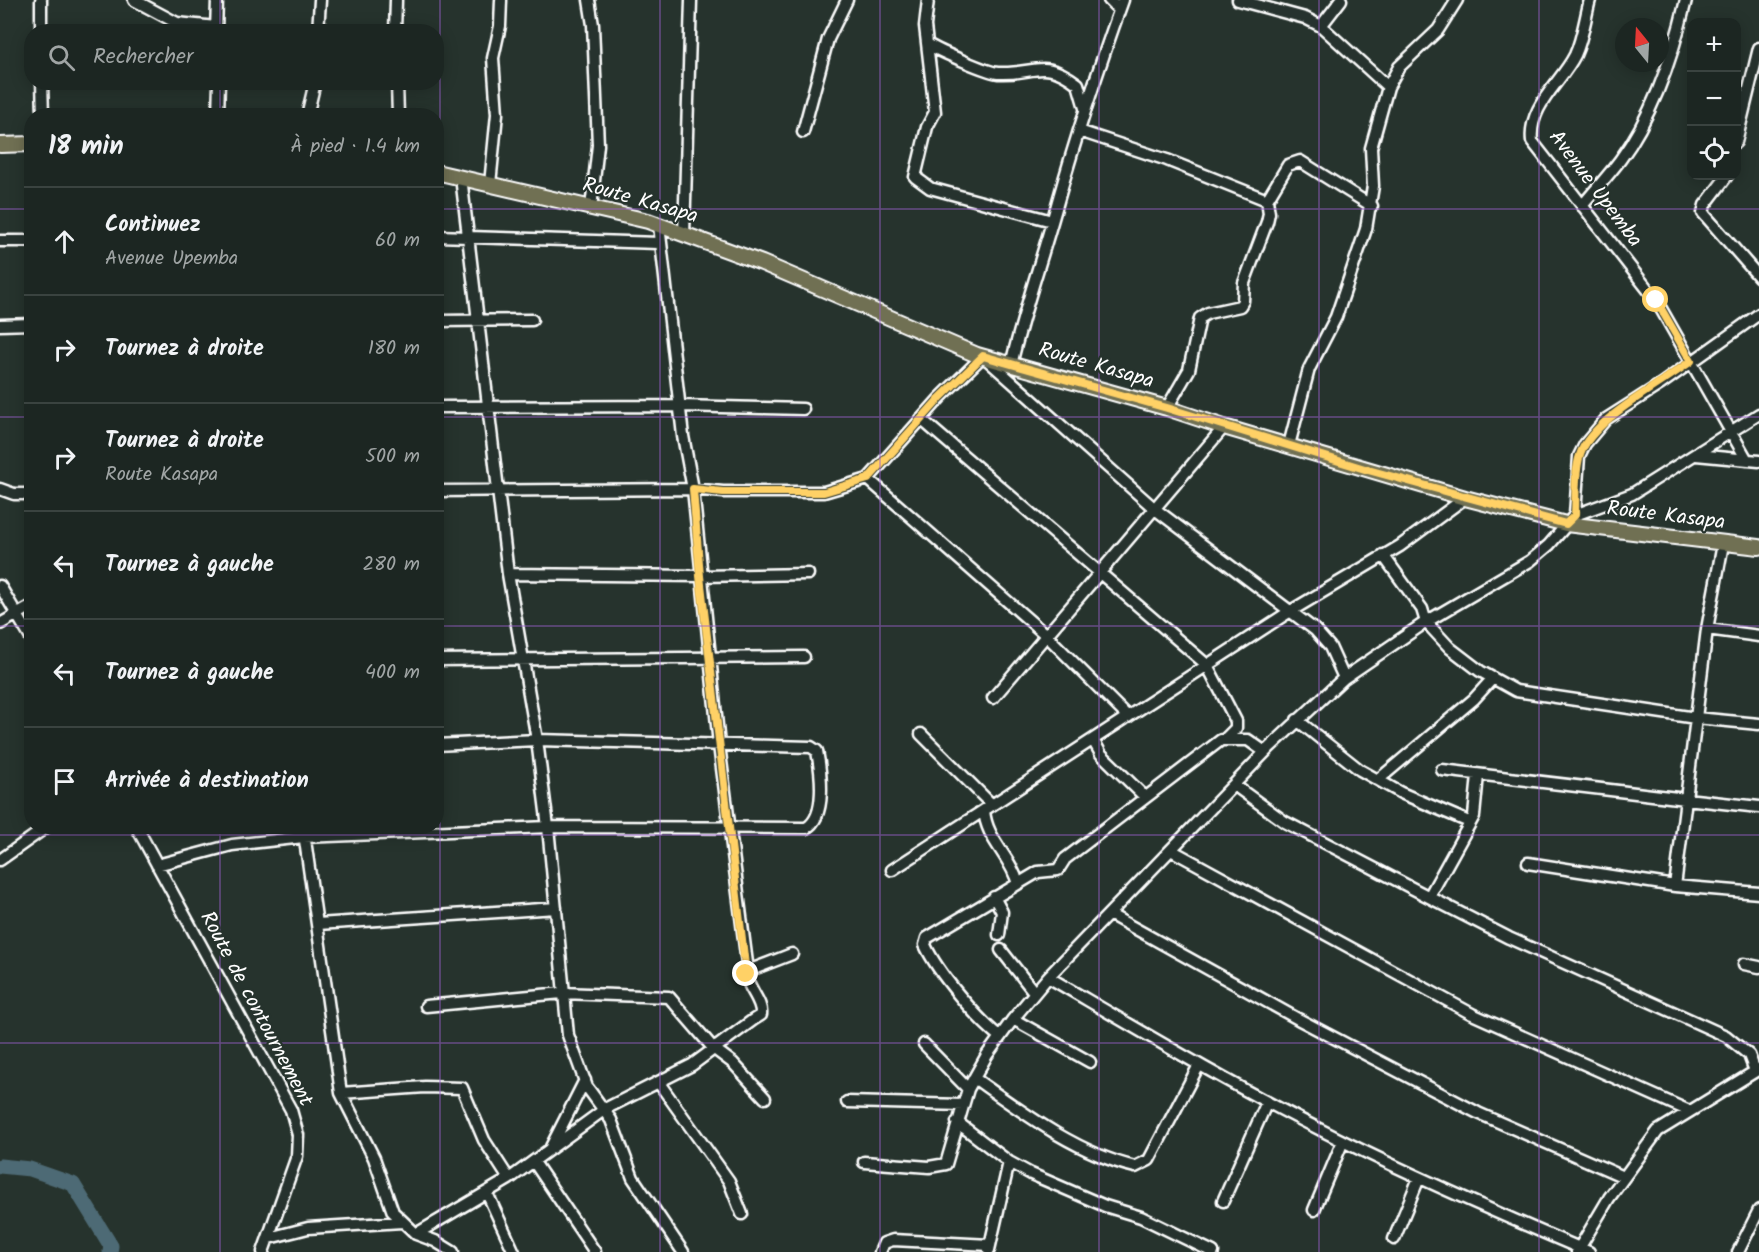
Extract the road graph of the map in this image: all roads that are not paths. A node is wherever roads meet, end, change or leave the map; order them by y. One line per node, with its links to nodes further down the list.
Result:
1 (41, 0): 19 (street)
2 (134, 0): 20 (street)
3 (217, 0): 21 (street)
4 (320, 0): 22 (street)
5 (396, 0): 23 (street)
6 (501, 0): 45 (street)
7 (589, 0): 49 (street)
8 (691, 0): 52 (street)
9 (847, 0): 39 (street)
10 (928, 0): 25 (street)
11 (1109, 0): 18 (street)
12 (1238, 0): 17 (street)
13 (1341, 0): 24 (street)
14 (1457, 0): 27 (street)
15 (1590, 0): 48 (street, Avenue Upemba)
16 (1686, 0): 48 (street)
17 (1257, 3): 24 (street)
18 (1121, 5): 36 (street)
19 (41, 24)
20 (188, 24)
21 (216, 24)
22 (318, 24)
23 (395, 24)
24 (1321, 26): 27 (street)
25 (929, 45): 36 (street); 50 (street)
26 (1759, 48): 37 (street)
27 (1388, 87): 47 (street)
28 (42, 90): 32 (street)
29 (219, 90): 33 (street)
30 (313, 90): 34 (street)
31 (397, 90): 35 (street)
32 (43, 108)
33 (218, 108)
34 (309, 108)
35 (398, 108)
36 (1086, 110): 38 (street)
37 (1741, 126)
38 (1079, 131): 46 (street); 50 (street)
39 (803, 132)
40 (24, 144): 41 (main road)
41 (0, 145)
42 (444, 174): 43 (main road, Route Kasapa)
43 (461, 177): 45 (main road, Route Kasapa); 54 (street)
44 (1725, 180): 58 (street)
45 (490, 184): 49 (main road, Route Kasapa)
46 (1267, 200): 47 (street); 71 (street)
47 (1372, 206): 77 (street)
48 (1582, 206): 66 (street, Avenue Upemba)
49 (591, 208): 51 (main road, Route Kasapa)
50 (1052, 221): 67 (street)
51 (659, 225): 52 (main road, Route Kasapa); 57 (street)
52 (684, 235): 65 (main road, Route Kasapa)
53 (444, 236): 54 (street)
54 (470, 236): 57 (street); 62 (street)
55 (0, 241): 56 (street)
56 (24, 241)
57 (659, 243): 69 (street)
58 (1758, 273)
59 (1759, 314): 66 (street)
60 (531, 320): 62 (street)
61 (444, 321): 62 (street)
62 (480, 321): 68 (street)
63 (24, 324): 64 (street)
64 (0, 325)
65 (983, 356): 67 (main road, Route Kasapa); 74 (street); 88 (street)
66 (1691, 361): 76 (street, Avenue Upemba); 89 (street)
67 (1011, 365): 71 (main road, Route Kasapa)
68 (488, 406): 69 (street); 70 (street); 85 (street)
69 (680, 406): 72 (street); 83 (street)
70 (444, 407)
71 (1167, 408): 75 (main road, Route Kasapa)
72 (803, 409)
73 (1759, 414): 76 (street)
74 (921, 419): 81 (street); 93 (street)
75 (1224, 427): 77 (main road, Route Kasapa); 88 (street)
76 (1732, 432): 78 (street); 79 (street, Avenue Upemba)
77 (1288, 445): 87 (main road, Route Kasapa)
78 (1696, 455): 79 (street); 89 (street)
79 (1747, 460): 80 (street)
80 (1759, 461)
81 (868, 479): 83 (street); 105 (street)
82 (0, 489): 86 (street)
83 (693, 489): 85 (street); 96 (street)
84 (444, 491): 85 (street)
85 (498, 492): 94 (street)
86 (24, 494)
87 (1466, 498): 89 (main road, Route Kasapa); 92 (street)
88 (1155, 509): 93 (street); 99 (street)
89 (1570, 520): 90 (main road, Route Kasapa); 101 (street)
90 (1723, 544): 91 (main road, Route Kasapa); 104 (street)
91 (1759, 547)
92 (1383, 555): 99 (street); 101 (street)
93 (1101, 572): 105 (street); 111 (street)
94 (508, 574): 96 (street); 109 (street)
95 (808, 574): 96 (street)
96 (700, 576): 108 (street)
97 (0, 586): 100 (street)
98 (24, 611): 100 (street)
99 (1289, 612): 111 (street); 112 (street)
100 (17, 615): 102 (street); 103 (street)
101 (1426, 622): 112 (street); 113 (street)
102 (0, 624)
103 (24, 627)
104 (1707, 630): 106 (street); 116 (street)
105 (1047, 636): 114 (street); 115 (street)
106 (1759, 636)
107 (804, 657): 108 (street)
108 (711, 658): 109 (street); 124 (street)
109 (521, 659): 110 (street); 120 (street)
110 (444, 660)
111 (1208, 665): 115 (street); 122 (street)
112 (1344, 678): 117 (street)
113 (1493, 678): 116 (street); 128 (street)
114 (993, 698)
115 (1128, 717): 121 (street)
116 (1696, 718): 118 (street); 131 (street)
117 (1297, 720): 125 (street); 128 (street)
118 (1759, 724)
119 (921, 734): 133 (street)
120 (537, 740): 123 (street); 124 (street); 135 (street)
121 (1093, 740): 130 (street); 133 (street)
122 (1225, 740): 125 (street); 130 (street)
123 (444, 745)
124 (719, 745): 136 (street); 136 (street)
125 (1265, 752): 129 (street)
126 (1442, 770): 127 (street)
127 (1478, 775): 131 (street); 134 (street)
128 (1378, 780): 134 (street)
129 (1234, 785): 142 (street); 151 (street)
130 (1145, 797): 147 (street)
131 (1686, 799): 132 (street); 148 (street)
132 (1759, 807)
133 (988, 808): 146 (street); 147 (street)
134 (1469, 822): 151 (street)
135 (548, 827): 136 (street); 137 (street); 152 (street)
136 (730, 827): 160 (street)
137 (444, 829)
138 (37, 834): 143 (street)
139 (140, 834): 145 (street, Route de contournement)
140 (293, 834): 145 (street)
141 (304, 834): 154 (street)
142 (1171, 850): 153 (street); 182 (street)
143 (0, 861)
144 (1528, 863): 148 (street)
145 (157, 865): 199 (street, Route de contournement)
146 (892, 870)
147 (1018, 884): 150 (street)
148 (1675, 886): 149 (street)
149 (1759, 893)
150 (994, 897): 155 (street); 166 (street)
151 (1430, 897): 171 (street)
152 (556, 908): 154 (street); 163 (street)
153 (1109, 914): 161 (street); 189 (street)
154 (318, 924): 176 (street)
155 (999, 935)
156 (1000, 950): 162 (street)
157 (792, 954): 160 (street)
158 (1744, 964): 159 (street)
159 (1759, 967)
160 (748, 971): 168 (street)
161 (1048, 977): 162 (street); 170 (street)
162 (1034, 992): 165 (street)
163 (562, 993): 164 (street); 168 (street); 173 (street)
164 (426, 1006)
165 (1013, 1019): 166 (street); 169 (street)
166 (1000, 1037): 172 (street)
167 (924, 1044): 175 (street)
168 (713, 1048): 174 (street); 177 (street)
169 (1090, 1062)
170 (1199, 1065): 172 (street); 179 (street)
171 (1757, 1070): 182 (street)
172 (974, 1078): 175 (street)
173 (585, 1080): 181 (street); 185 (street)
174 (659, 1083): 181 (street); 196 (street)
175 (968, 1089): 180 (street)
176 (341, 1093): 191 (street); 197 (street)
177 (765, 1098)
178 (847, 1102): 180 (street)
179 (1267, 1102): 184 (street); 193 (street)
180 (963, 1105): 183 (street)
181 (605, 1109): 185 (street); 207 (street)
182 (1687, 1110): 189 (street)
183 (957, 1122): 187 (street); 188 (street)
184 (1343, 1141): 190 (street); 194 (street)
185 (551, 1148): 186 (street)
186 (534, 1162): 191 (street); 206 (street)
187 (864, 1162)
188 (1009, 1162): 201 (street); 209 (street)
189 (1623, 1177): 202 (street)
190 (1419, 1178): 200 (street); 202 (street)
191 (509, 1179): 192 (street)
192 (487, 1193): 198 (street); 205 (street)
193 (1223, 1201)
194 (1314, 1210)
195 (1759, 1210): 210 (street)
196 (742, 1214)
197 (402, 1222): 198 (street); 199 (street)
198 (416, 1234): 204 (street)
199 (268, 1238): 203 (street, Route de contournement)
200 (1394, 1239)
201 (989, 1249): 208 (street)
202 (1581, 1251)
203 (263, 1252)
204 (453, 1252)
205 (514, 1252)
206 (595, 1252)
207 (683, 1252)
208 (880, 1252)
209 (1213, 1252)
210 (1738, 1252)

